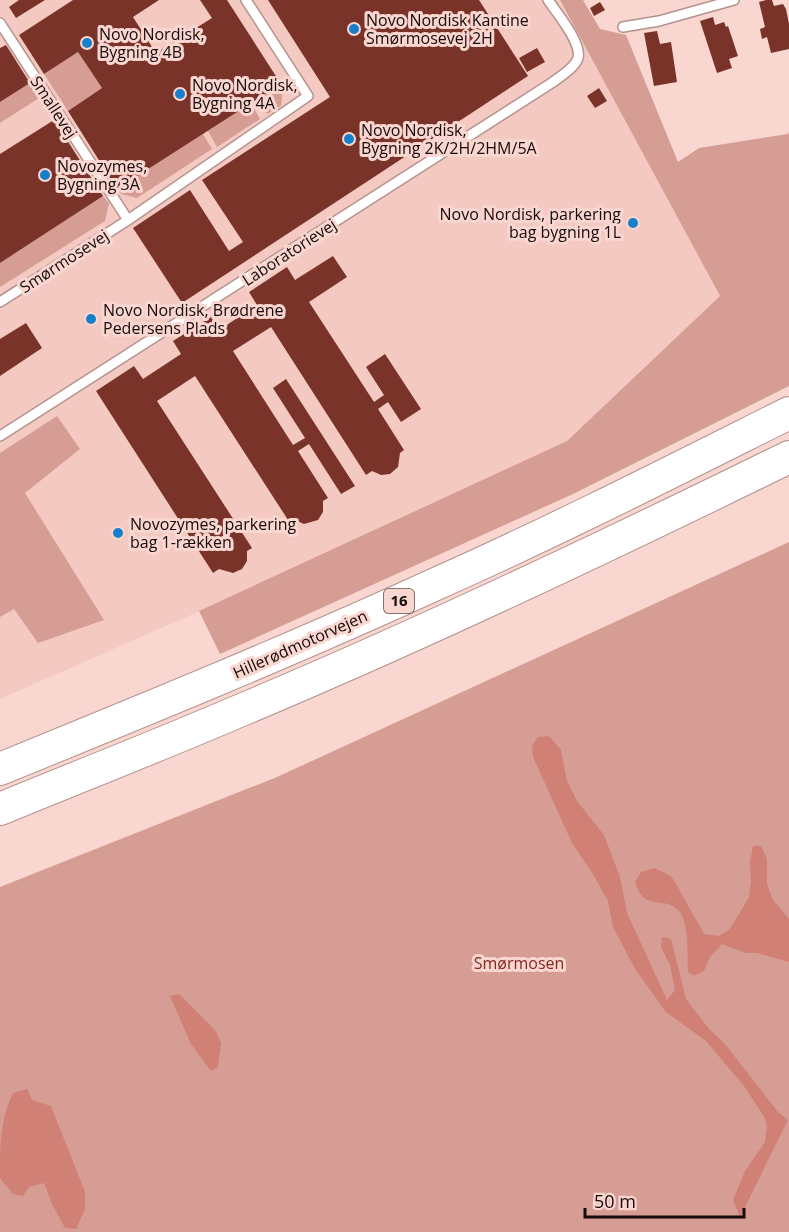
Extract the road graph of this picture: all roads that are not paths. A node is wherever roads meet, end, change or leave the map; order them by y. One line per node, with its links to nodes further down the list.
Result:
1 (246, 0): 6 (lane, Smørmosevej)
2 (548, 0): 9 (lane, Laboratorievej)
3 (734, 0): 5 (lane)
4 (0, 23): 6 (lane, Smallevej)
5 (623, 27)
6 (128, 220): 7 (lane, Smørmosevej)
7 (0, 302)
8 (789, 413): 11 (highway, Hillerødmotorvejen / 16)
9 (0, 436)
10 (789, 457): 12 (highway, 16)
11 (0, 770)
12 (0, 809)

